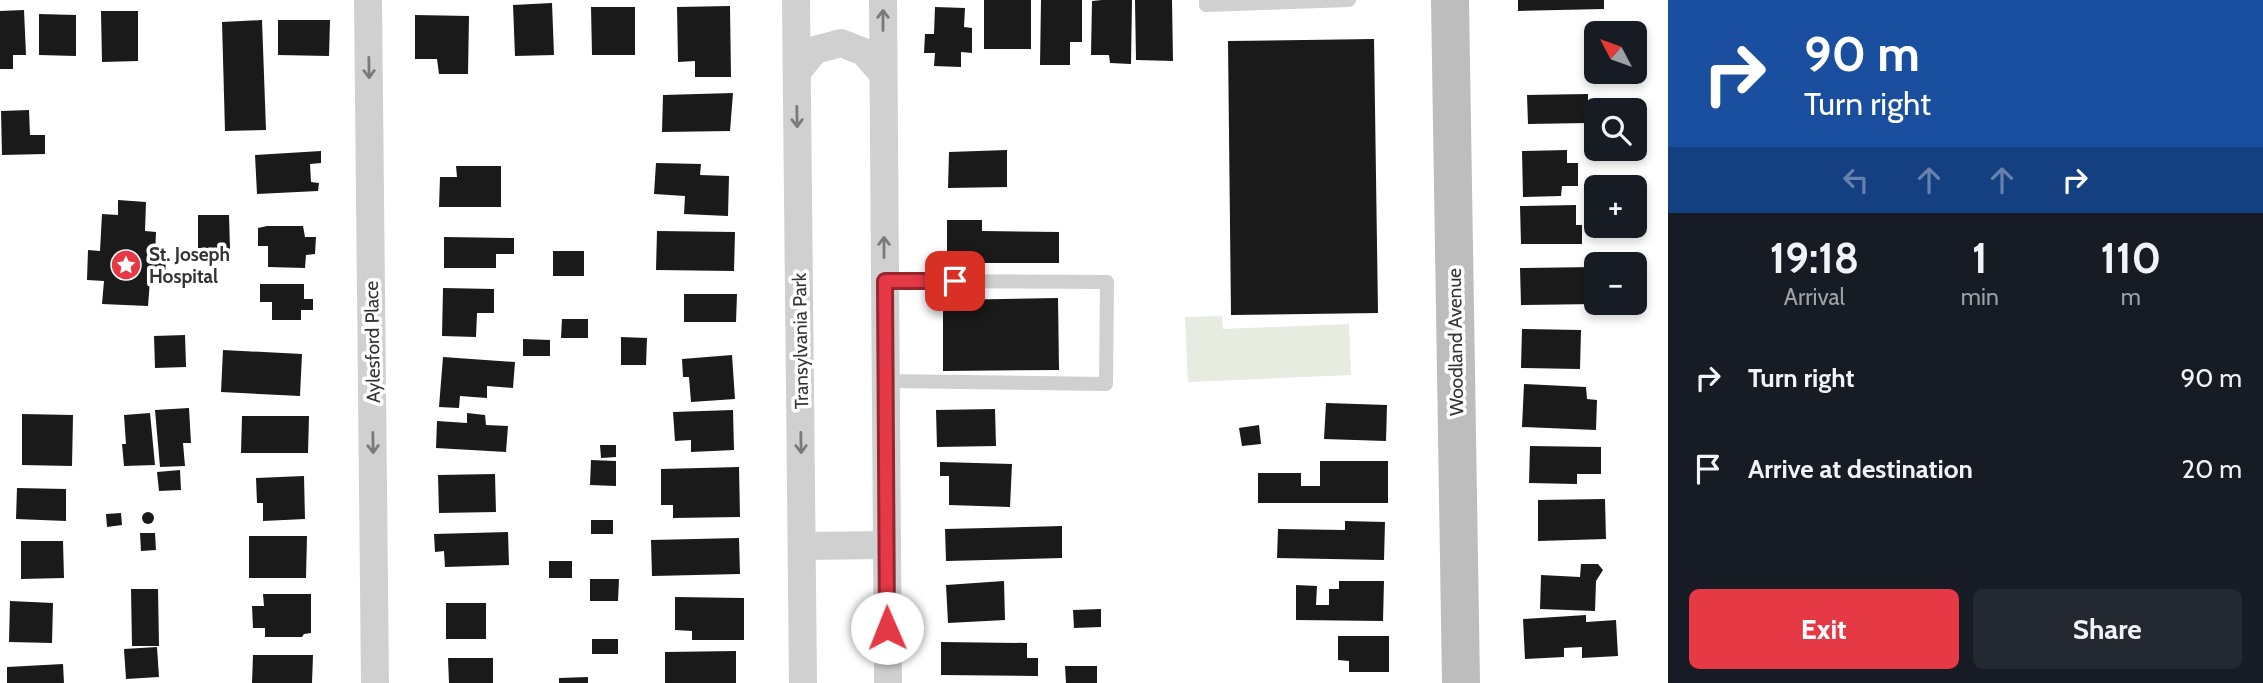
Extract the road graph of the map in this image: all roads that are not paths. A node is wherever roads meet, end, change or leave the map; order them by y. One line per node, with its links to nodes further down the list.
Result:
1 (368, 0): 13 (street, Aylesford Place, one-way to 13)
2 (796, 0): 7 (street, Transylvania Park)
3 (883, 0): 8 (street, one-way to 3)
4 (1206, 0): 5 (lane)
5 (1349, 0)
6 (1450, 0): 16 (street, Woodland Avenue)
7 (797, 72): 8 (street); 12 (street, Transylvania Park, one-way to 12)
8 (883, 74): 9 (street, one-way to 8)
9 (885, 281): 10 (street); 10 (lane)
10 (886, 381): 11 (street)
11 (887, 545): 12 (street); 15 (street)
12 (802, 546): 14 (street, Transylvania Park)
13 (375, 683)
14 (803, 683)
15 (888, 683)
16 (1461, 683)

